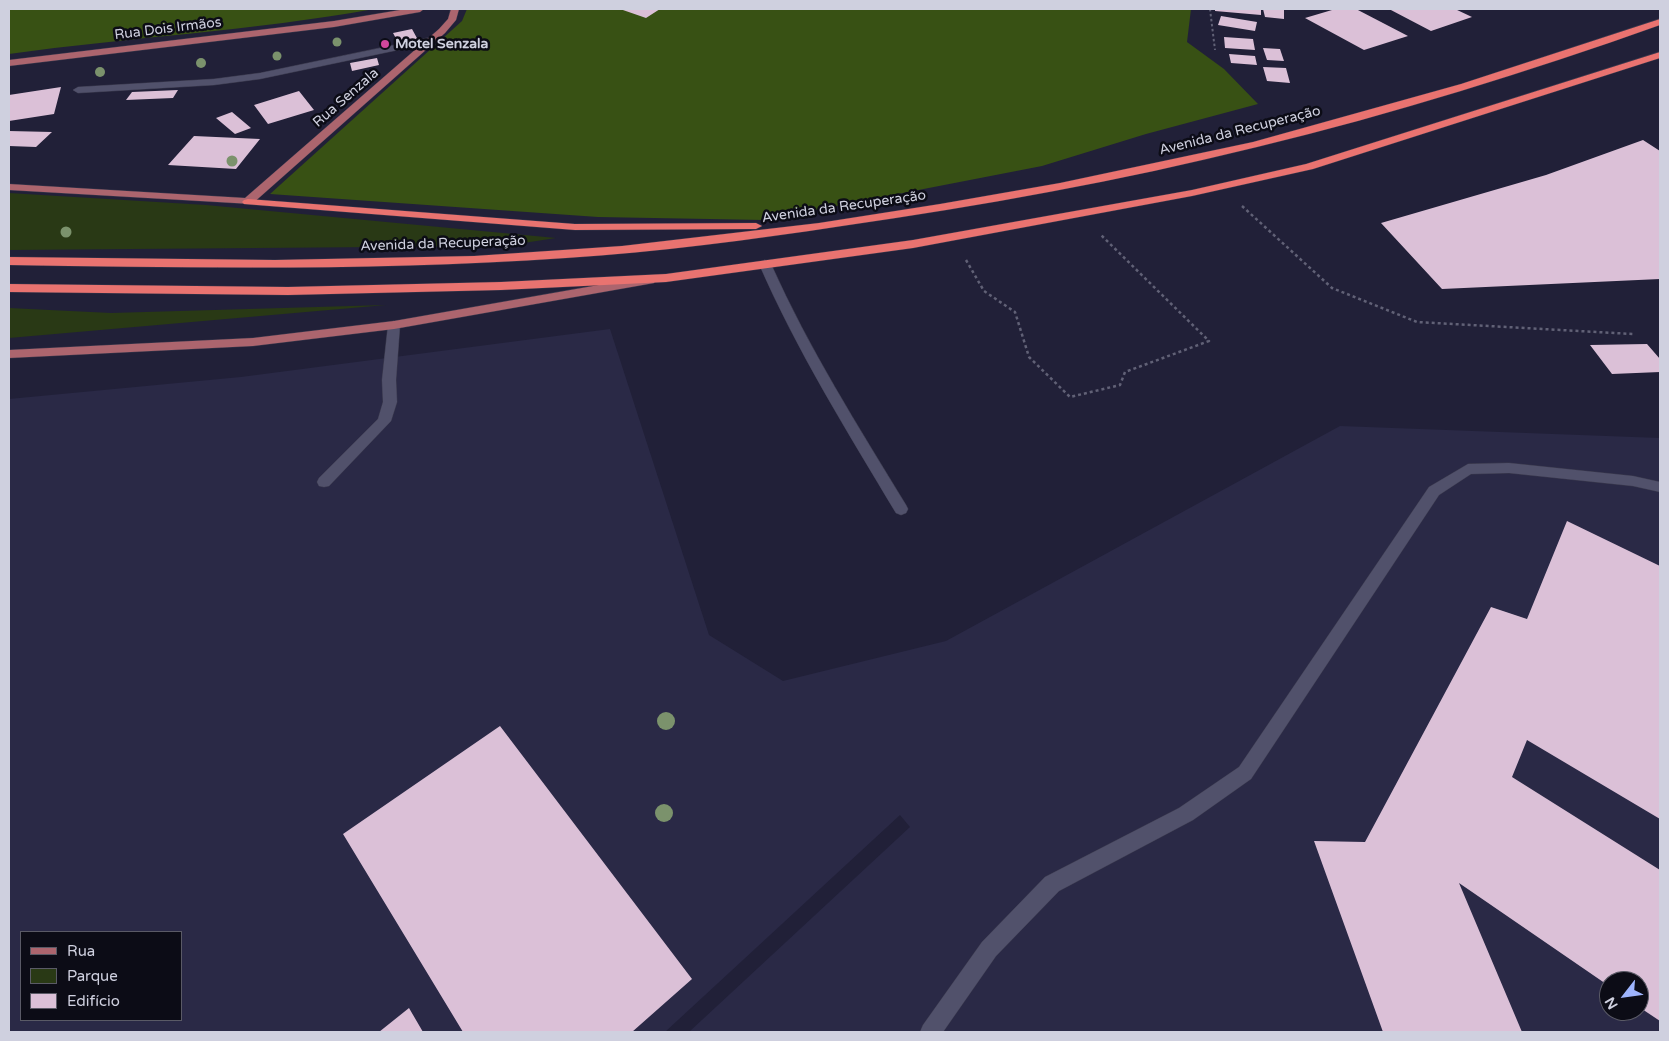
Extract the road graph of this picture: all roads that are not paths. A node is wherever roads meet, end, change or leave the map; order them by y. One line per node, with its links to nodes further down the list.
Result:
1 (420, 9): 6 (main road, Rua Dois Irmãos)
2 (455, 9): 4 (main road, Rua Senzala)
3 (1660, 22): 10 (highway, Avenida da Recuperação)
4 (433, 40): 7 (lane); 9 (main road, Rua Senzala)
5 (1660, 55): 12 (highway)
6 (9, 63)
7 (78, 90)
8 (9, 187): 9 (main road)
9 (248, 202): 10 (highway)
10 (828, 225): 11 (highway, Avenida da Recuperação)
11 (9, 261)
12 (764, 264): 13 (highway); 19 (lane)
13 (666, 278): 14 (highway); 15 (main road)
14 (9, 288)
15 (394, 325): 16 (main road); 17 (lane)
16 (9, 354)
17 (324, 482)
18 (1660, 487): 20 (lane)
19 (901, 509)
20 (930, 1032)

